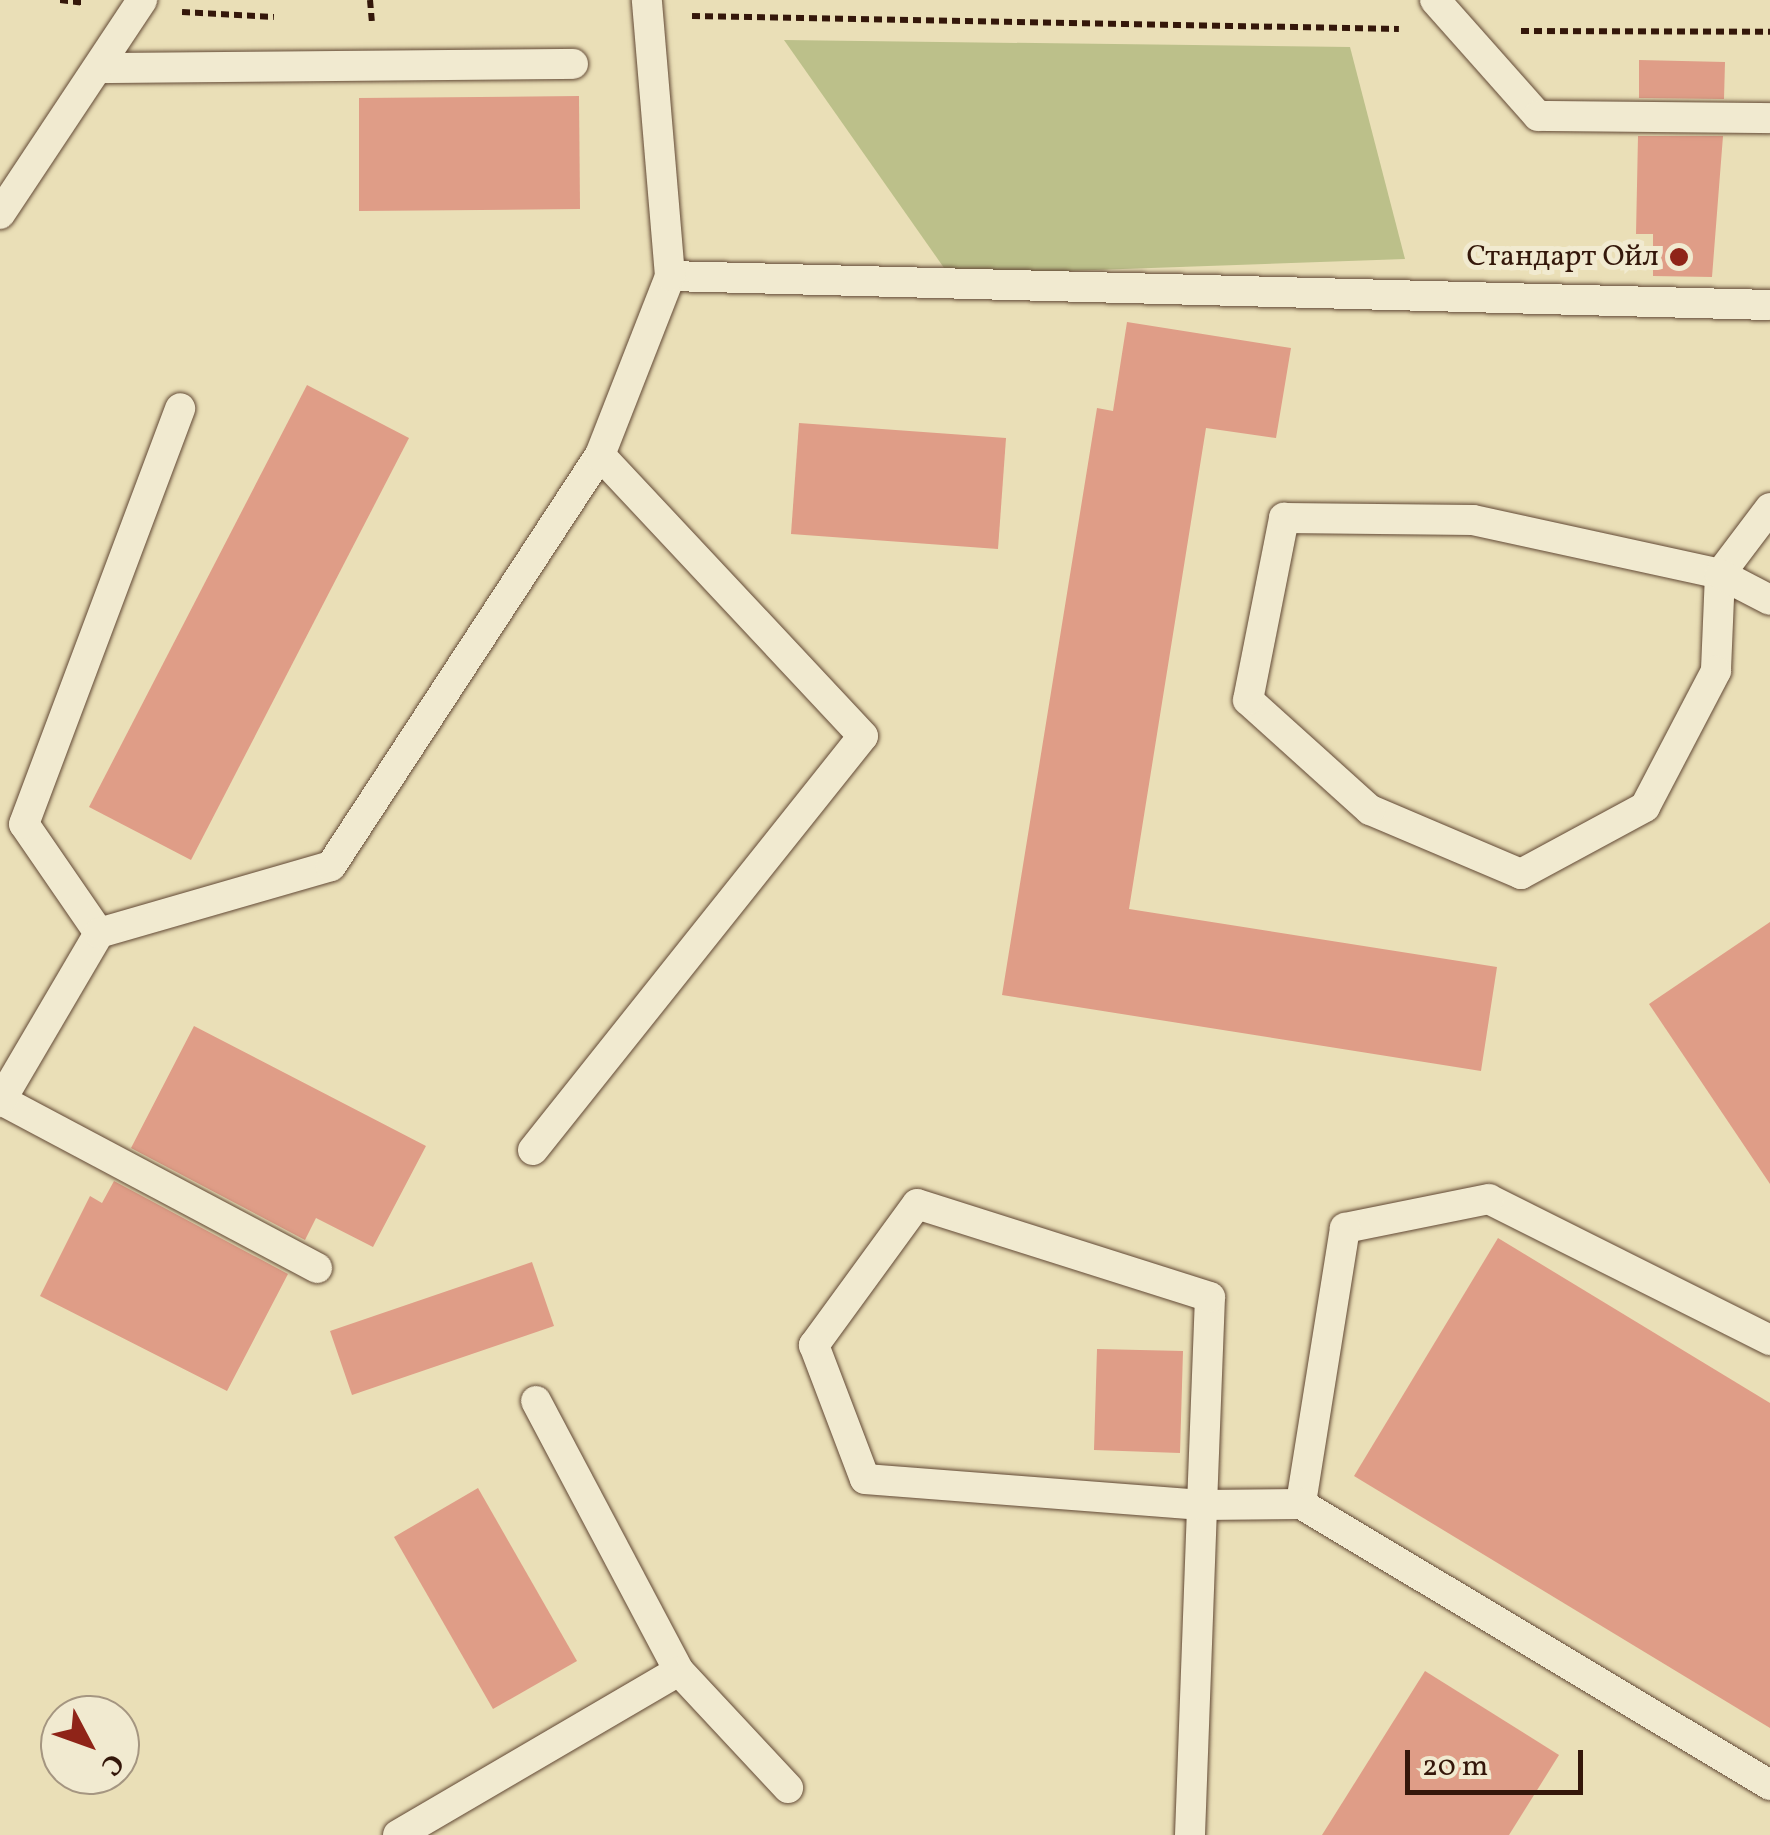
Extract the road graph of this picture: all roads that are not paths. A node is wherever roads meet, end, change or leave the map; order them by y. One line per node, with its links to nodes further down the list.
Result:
1 (1435, 0): 6 (lane)
2 (140, 4): 5 (lane)
3 (649, 9): 8 (lane)
4 (573, 64): 5 (lane)
5 (99, 68): 7 (lane)
6 (1770, 118)
7 (0, 214)
8 (670, 276): 9 (lane); 11 (lane)
9 (1770, 305)
10 (180, 408): 15 (lane)
11 (600, 455): 15 (lane); 17 (lane)
12 (1770, 508): 13 (lane)
13 (1720, 574): 13 (lane); 14 (lane)
14 (1770, 600)
15 (99, 932): 16 (lane)
16 (0, 1101): 18 (lane)
17 (532, 1150)
18 (317, 1268)
19 (1770, 1340): 21 (lane)
20 (536, 1401): 23 (lane)
21 (1301, 1504): 22 (lane); 24 (lane)
22 (1202, 1505): 22 (lane); 27 (lane)
23 (679, 1670): 25 (lane); 26 (lane)
24 (1770, 1785)
25 (788, 1788)
26 (398, 1835)
27 (1190, 1835)

